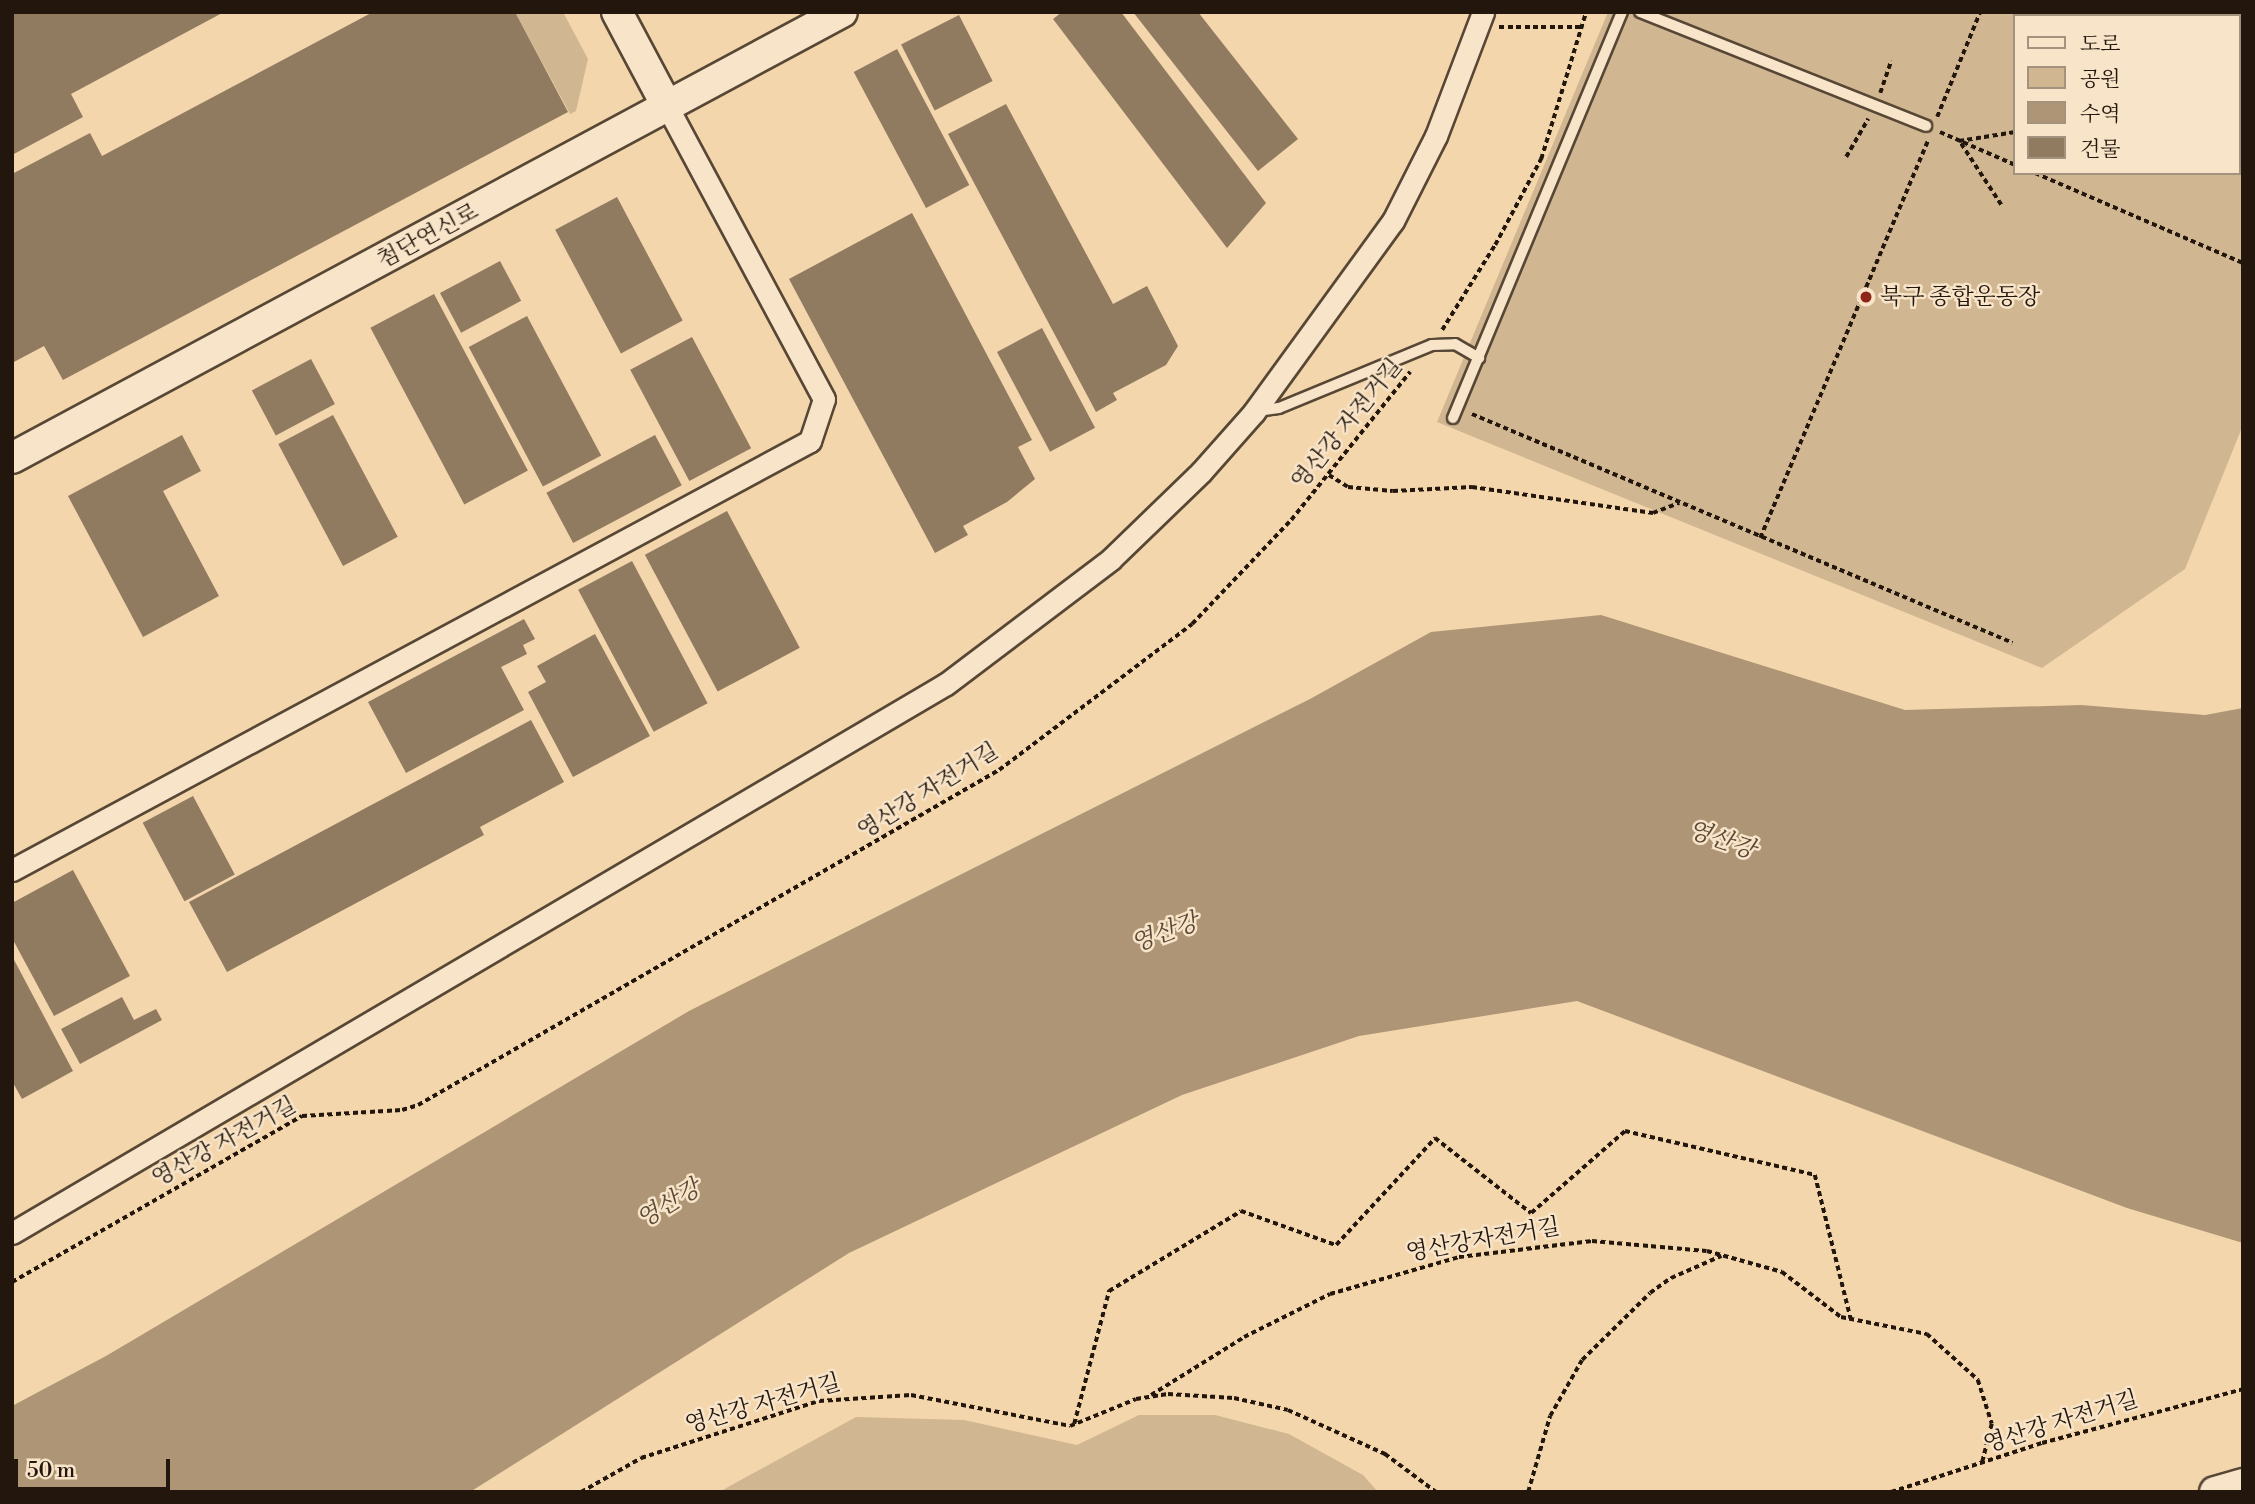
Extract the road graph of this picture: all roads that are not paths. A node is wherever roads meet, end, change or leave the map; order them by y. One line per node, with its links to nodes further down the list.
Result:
1 (617, 12): 6 (street)
2 (842, 12): 6 (street, 첨단연신로)
3 (1622, 12): 8 (lane)
4 (1640, 12): 7 (lane)
5 (1480, 19): 9 (street)
6 (668, 108): 11 (street, 첨단연신로); 12 (street)
7 (1929, 128)
8 (1479, 358): 9 (lane); 10 (lane)
9 (1254, 412): 13 (street)
10 (1455, 413)
11 (12, 458)
12 (12, 870)
13 (12, 1233)
14 (2243, 1484): 15 (street)
15 (2215, 1492)

